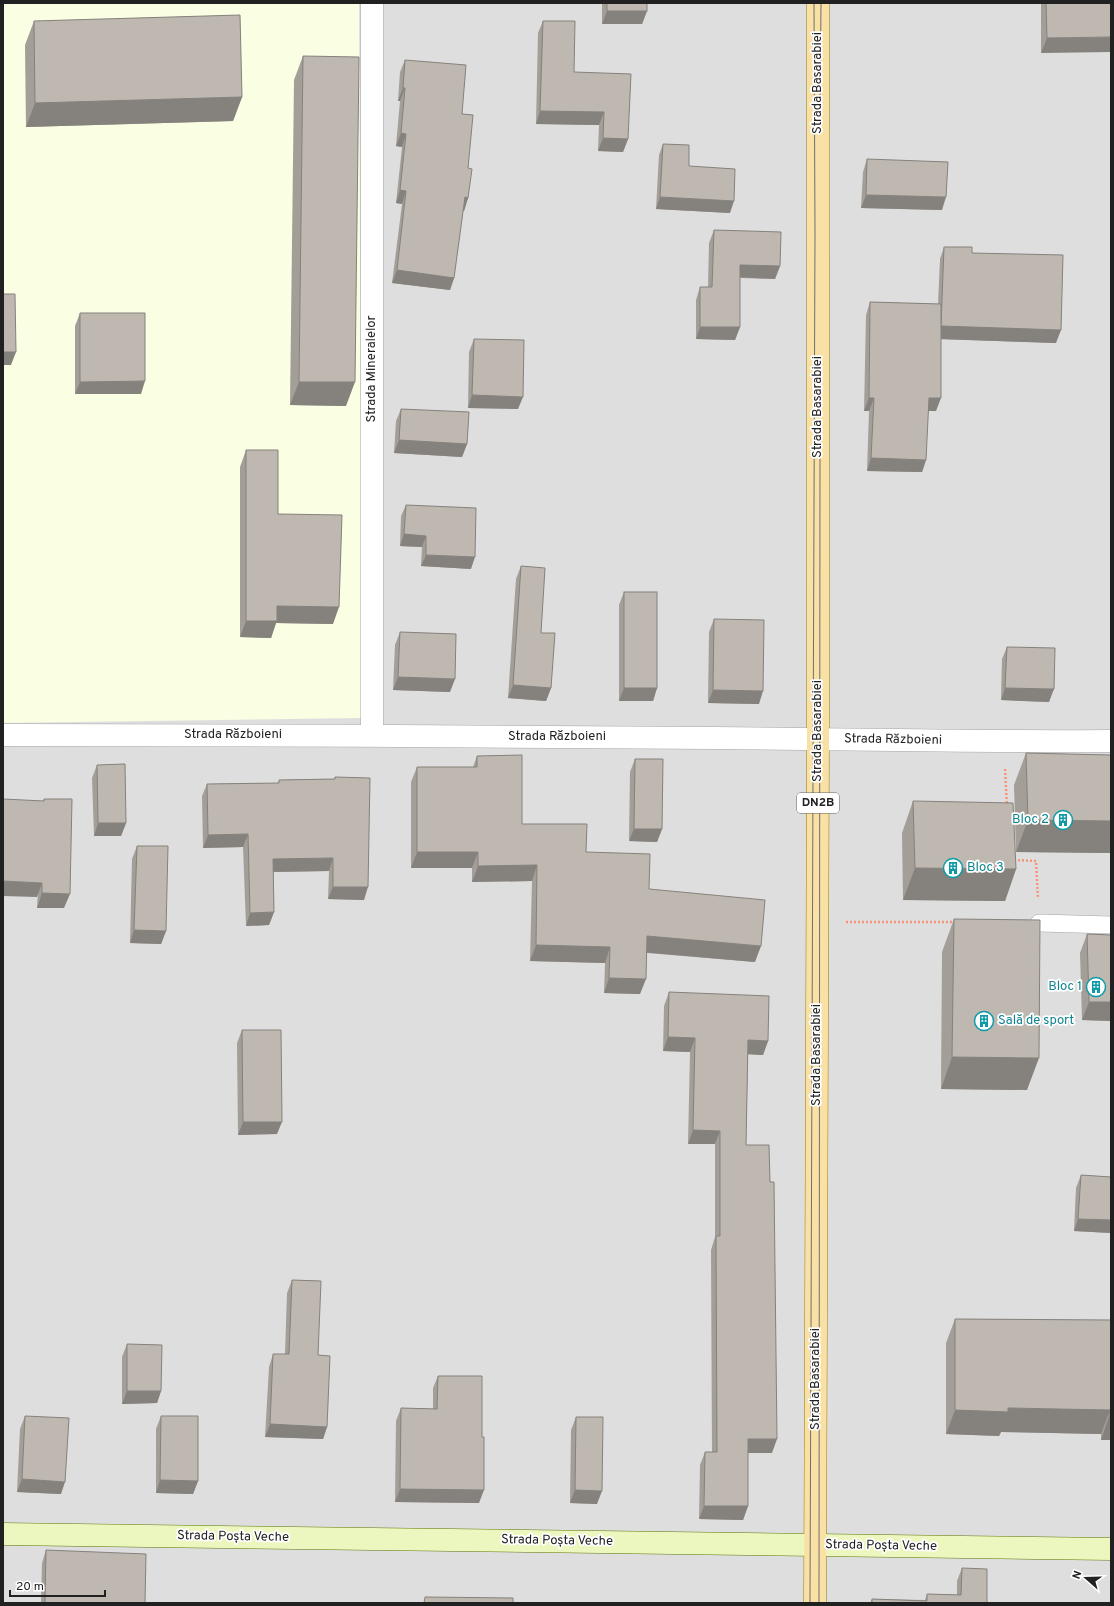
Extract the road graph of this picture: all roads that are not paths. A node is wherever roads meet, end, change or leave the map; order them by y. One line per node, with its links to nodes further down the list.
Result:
1 (372, 3): 4 (street, Strada Mineralelor)
2 (818, 3): 5 (main road, Strada Basarabiei / DN2B)
3 (3, 735): 4 (street, Strada Războieni)
4 (372, 735): 5 (street, Strada Războieni)
5 (818, 739): 6 (street, Strada Războieni); 10 (main road, Strada Basarabiei / DN2B)
6 (1111, 741)
7 (1039, 923): 8 (lane)
8 (1111, 925)
9 (3, 1534): 10 (street, Strada Poșta Veche)
10 (815, 1545): 11 (street, Strada Poșta Veche); 12 (main road, Strada Basarabiei / DN2B)
11 (1111, 1549)
12 (815, 1603)

